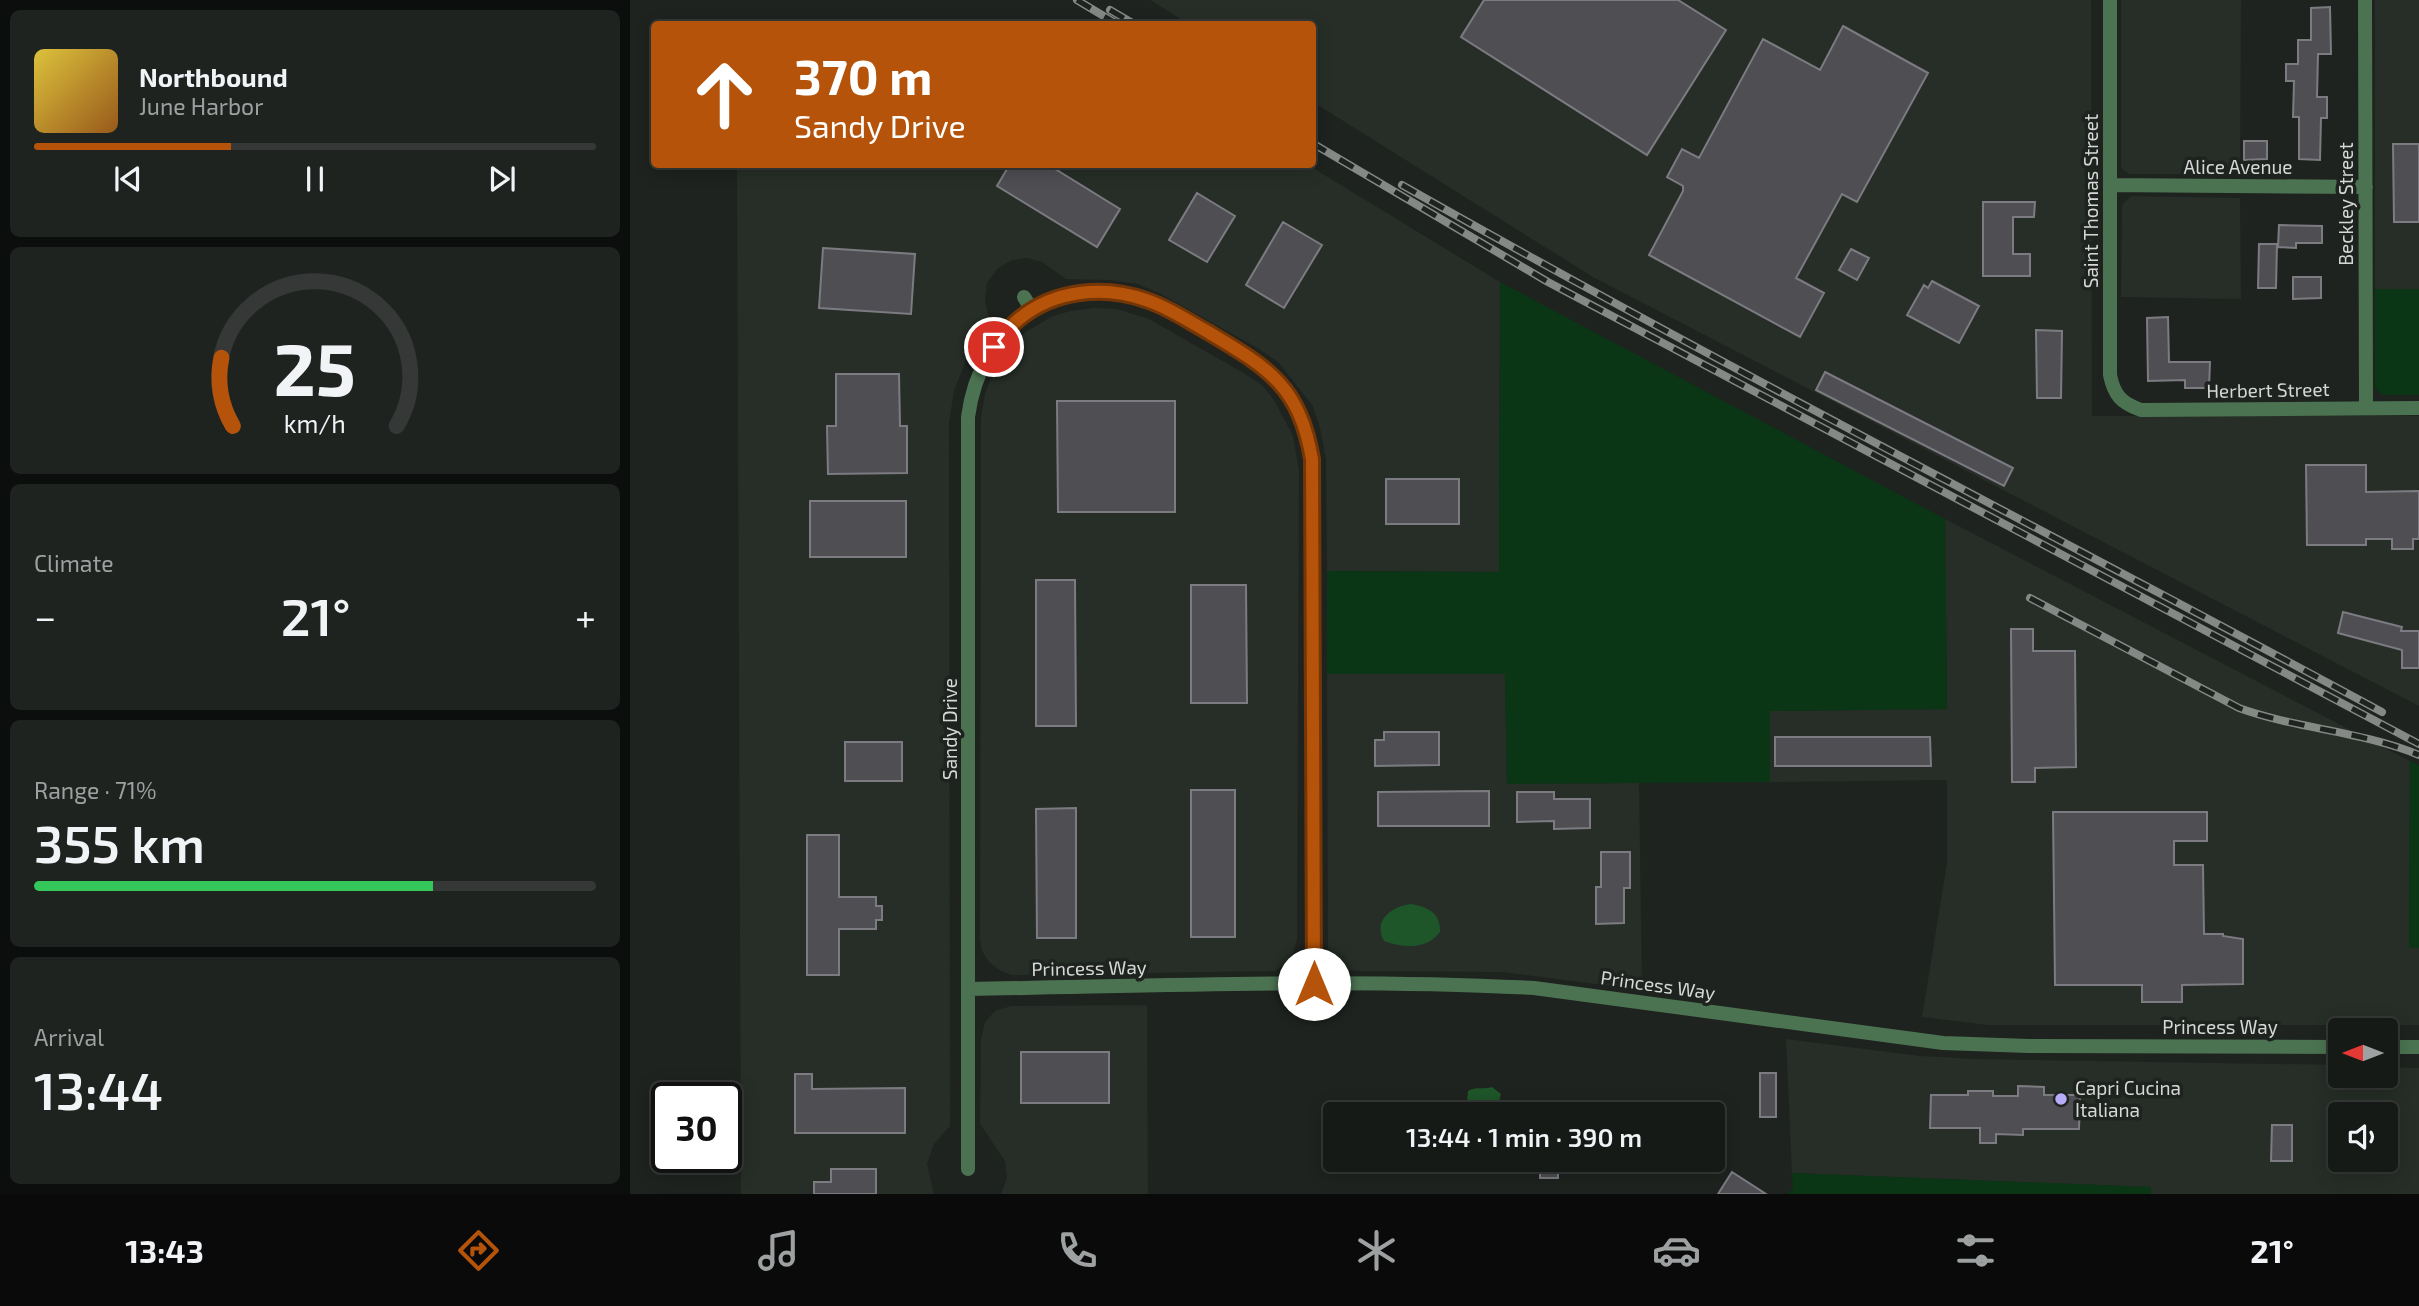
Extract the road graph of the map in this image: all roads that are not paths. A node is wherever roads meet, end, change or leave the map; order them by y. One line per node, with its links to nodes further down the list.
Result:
1 (2110, 0): 3 (street, Saint Thomas Street)
2 (2365, 0): 4 (street, Beckley Street)
3 (2110, 185): 4 (street, Alice Avenue); 5 (street, Saint Thomas Street)
4 (2366, 187): 6 (street, Beckley Street)
5 (2120, 400): 6 (street, Herbert Street)
6 (2366, 408): 7 (street, Herbert Street)
7 (2419, 408)
8 (1314, 984): 9 (street, Princess Way); 9 (street, Sandy Drive); 10 (street, Princess Way)
9 (969, 989): 13 (street, Sandy Drive)
10 (2328, 1047)
11 (2398, 1047): 12 (street)
12 (2419, 1047)
13 (968, 1169)

